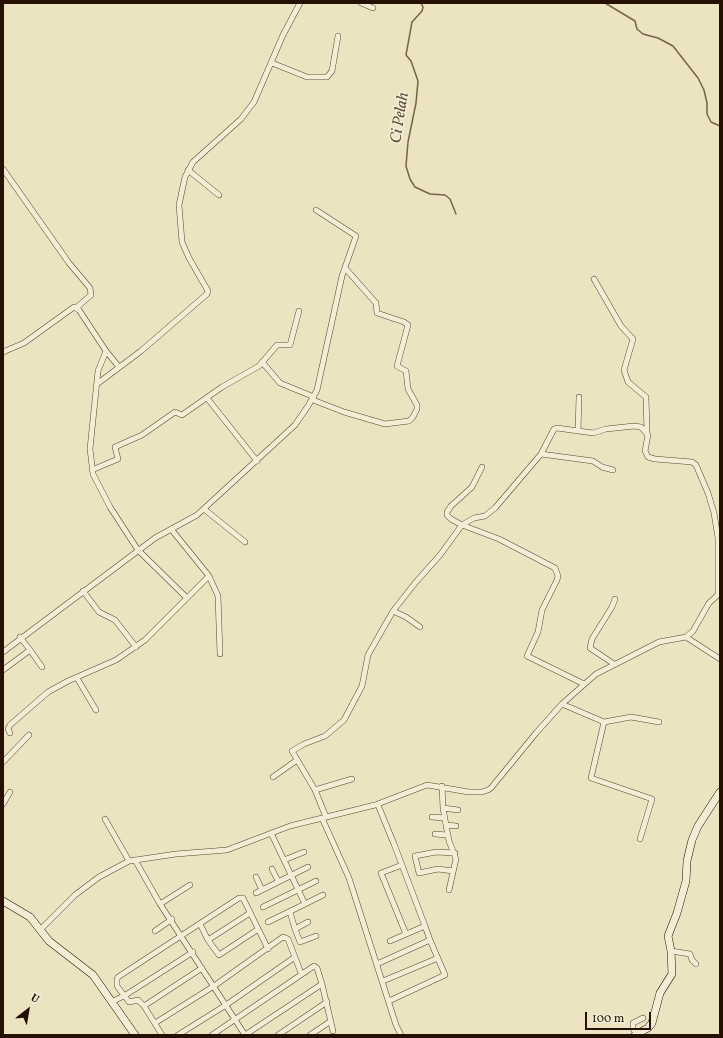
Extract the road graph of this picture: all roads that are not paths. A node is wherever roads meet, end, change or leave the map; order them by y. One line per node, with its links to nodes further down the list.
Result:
1 (300, 3): 5 (street)
2 (361, 3): 3 (street)
3 (373, 8)
4 (338, 36): 5 (street)
5 (272, 63): 7 (street)
6 (3, 169): 12 (street)
7 (188, 170): 8 (street); 17 (street)
8 (218, 195)
9 (316, 210): 10 (street)
10 (345, 268): 21 (street); 21 (street)
11 (594, 279): 23 (street)
12 (76, 308): 14 (street); 15 (street)
13 (299, 311): 16 (street)
14 (106, 351): 17 (street); 18 (street)
15 (3, 352)
16 (262, 362): 20 (street); 21 (street)
17 (119, 367): 18 (street)
18 (97, 384): 27 (street)
19 (579, 397): 22 (street)
20 (206, 398): 25 (street); 27 (street)
21 (313, 399): 25 (street)
22 (578, 431): 23 (street); 24 (street)
23 (647, 432): 36 (street)
24 (541, 454): 28 (street); 30 (street)
25 (258, 461): 29 (street)
26 (482, 467): 30 (street)
27 (92, 470): 33 (street)
28 (613, 470)
29 (204, 509): 31 (street); 32 (street)
30 (462, 525): 39 (street); 52 (street)
31 (171, 529): 33 (street); 34 (street)
32 (245, 542)
33 (138, 550): 35 (street); 37 (street)
34 (209, 576): 37 (street); 46 (street)
35 (83, 591): 42 (street); 43 (street)
36 (719, 593): 41 (street)
37 (186, 598): 43 (street)
38 (615, 599): 48 (street)
39 (393, 611): 40 (street); 59 (street)
40 (420, 627)
41 (686, 637): 47 (street); 48 (street)
42 (20, 638): 44 (street); 45 (street)
43 (136, 646): 51 (street)
44 (4, 649)
45 (30, 650): 49 (street); 50 (street)
46 (220, 654)
47 (720, 659)
48 (614, 664): 52 (street)
49 (42, 667)
50 (3, 670)
51 (77, 678): 54 (street); 57 (street)
52 (584, 684): 53 (street)
53 (562, 704): 55 (street); 63 (street)
54 (96, 710)
55 (604, 722): 56 (street); 80 (street)
56 (659, 722)
57 (10, 733)
58 (29, 735): 60 (street)
59 (296, 760): 61 (street); 64 (street)
60 (3, 762)
61 (273, 777)
62 (352, 779): 64 (street)
63 (442, 786): 68 (street); 69 (street)
64 (316, 790): 71 (street)
65 (10, 792): 67 (street)
66 (720, 792): 121 (street)
67 (3, 804)
68 (376, 805): 71 (street); 85 (street)
69 (443, 808): 70 (street); 73 (street)
70 (458, 810)
71 (324, 818): 77 (street); 125 (street)
72 (432, 818): 73 (street)
73 (444, 818): 75 (street)
74 (105, 819): 84 (street)
75 (446, 825): 76 (street); 79 (street)
76 (456, 826)
77 (271, 833): 83 (street); 84 (street)
78 (435, 834): 79 (street)
79 (447, 835): 82 (street)
80 (640, 839)
81 (304, 852): 83 (street)
82 (455, 853): 88 (street); 88 (street)
83 (284, 860): 89 (street)
84 (132, 861): 100 (street); 111 (street)
85 (402, 865): 109 (street); 114 (street)
86 (308, 867): 89 (street)
87 (272, 869): 91 (street)
88 (453, 871): 96 (street)
89 (291, 875): 91 (street); 95 (street)
90 (256, 877): 94 (street)
91 (278, 881): 94 (street)
92 (316, 881): 95 (street)
93 (190, 885): 100 (street)
94 (262, 890): 97 (street)
95 (299, 890): 101 (street); 102 (street)
96 (449, 890)
97 (256, 893)
98 (323, 895): 101 (street)
99 (3, 901): 111 (street)
100 (160, 904): 105 (street)
101 (306, 904): 103 (street)
102 (263, 907)
103 (290, 912): 106 (street); 110 (street)
104 (250, 913): 108 (street); 112 (street); 117 (street)
105 (172, 920): 113 (street); 115 (street)
106 (268, 922)
107 (308, 922): 110 (street)
108 (200, 924): 115 (street); 117 (street)
109 (424, 926): 114 (street); 118 (street)
110 (295, 928): 116 (street)
111 (40, 930): 133 (street)
112 (257, 930): 117 (street); 120 (street)
113 (155, 931)
114 (406, 934): 119 (street)
115 (182, 936): 122 (street); 132 (street)
116 (316, 936)
117 (208, 940)
118 (430, 940): 124 (street); 125 (street)
119 (390, 941)
120 (268, 949): 123 (street); 131 (street)
121 (671, 951): 126 (street); 143 (street)
122 (193, 952): 127 (street); 132 (street)
123 (295, 957): 128 (street); 136 (street)
124 (438, 958): 129 (street); 134 (street)
125 (377, 964): 129 (street)
126 (696, 964)
127 (202, 968): 131 (street); 137 (street)
128 (301, 973): 130 (street); 139 (street)
129 (383, 981): 134 (street)
130 (322, 984): 135 (street); 148 (street)
131 (214, 986): 136 (street); 141 (street)
132 (124, 996): 133 (street); 137 (street)
133 (113, 1001): 144 (street)
134 (389, 1001): 151 (street)
135 (327, 1002): 140 (street); 149 (street)
136 (226, 1005): 139 (street); 146 (street)
137 (144, 1006): 141 (street)
138 (644, 1018): 143 (street)
139 (235, 1020): 147 (street); 148 (street)
140 (331, 1021): 142 (street); 150 (street)
141 (155, 1023): 145 (street)
142 (333, 1031)
143 (636, 1034)
144 (135, 1035)
145 (162, 1035)
146 (178, 1035)
147 (212, 1035)
148 (245, 1035)
149 (278, 1035)
150 (311, 1035)
151 (401, 1035)

